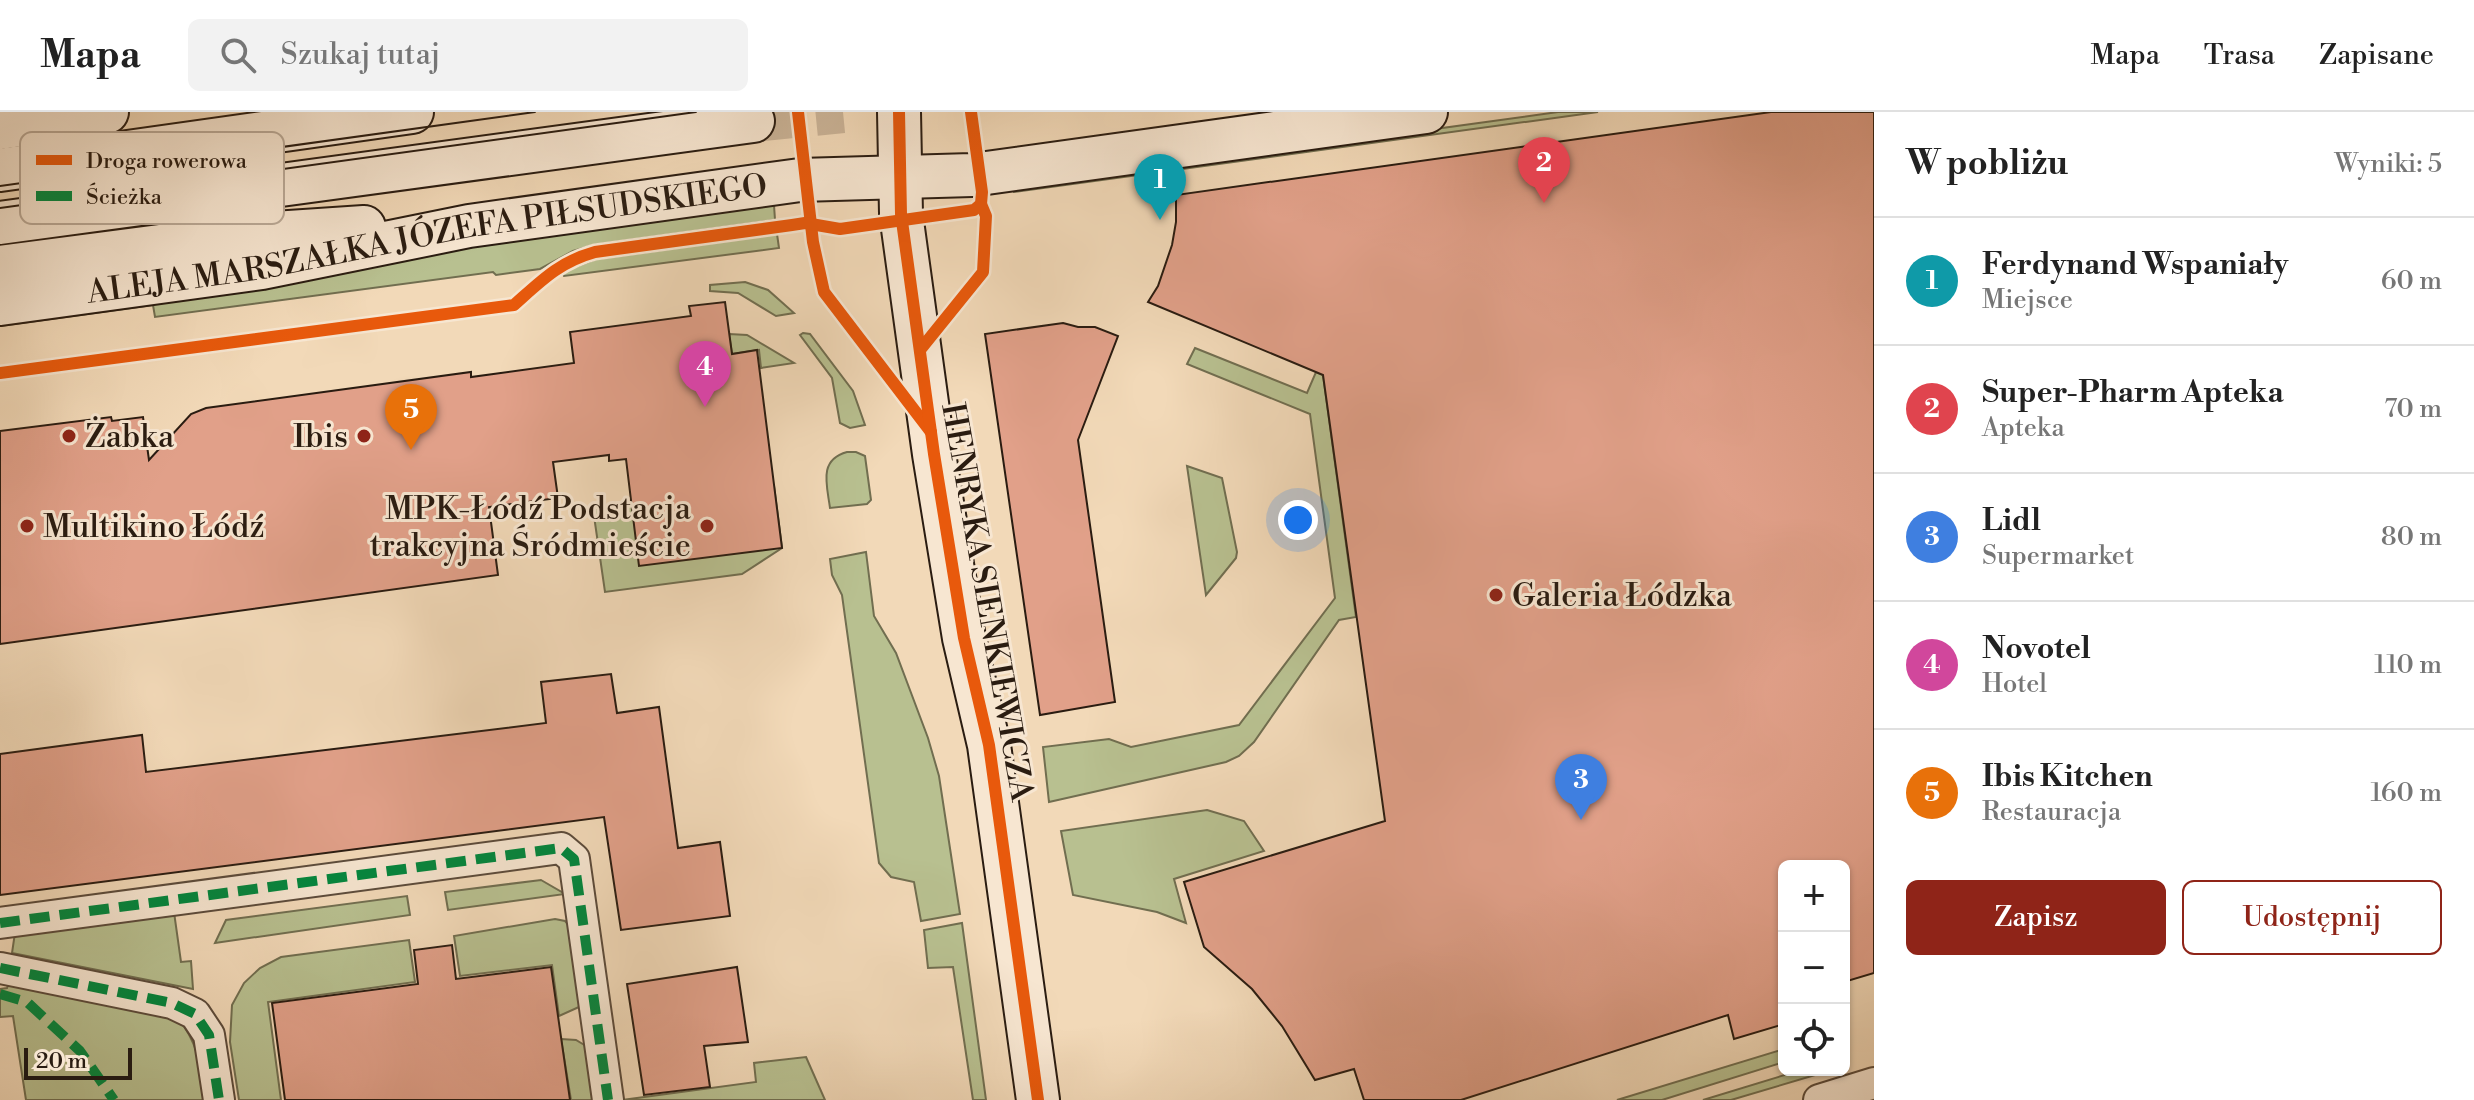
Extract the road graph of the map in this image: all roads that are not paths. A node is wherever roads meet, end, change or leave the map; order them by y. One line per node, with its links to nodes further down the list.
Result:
1 (107, 112): 6 (main road)
2 (412, 112): 7 (main road)
3 (899, 112): 10 (main road, HENRYKA SIENKIEWICZA)
4 (1426, 112): 10 (main road, ALEJA MARSZAŁKA JÓZEFA PIŁSUDSKIEGO)
5 (753, 121): 11 (main road, ALEJA MARSZAŁKA JÓZEFA PIŁSUDSKIEGO)
6 (0, 128)
7 (270, 132)
8 (20, 167): 9 (main road)
9 (0, 170)
10 (898, 176): 14 (main road, ALEJA MARSZAŁKA JÓZEFA PIŁSUDSKIEGO); 22 (main road, HENRYKA SIENKIEWICZA)
11 (284, 185)
12 (20, 220): 13 (main road, ALEJA MARSZAŁKA JÓZEFA PIŁSUDSKIEGO)
13 (0, 223)
14 (469, 226): 15 (main road); 16 (main road, ALEJA MARSZAŁKA JÓZEFA PIŁSUDSKIEGO)
15 (0, 267)
16 (0, 304)
17 (0, 923): 21 (street)
18 (0, 968): 20 (street)
19 (1874, 1083): 23 (street)
20 (219, 1100)
21 (608, 1100)
22 (1038, 1100)
23 (1819, 1100)

